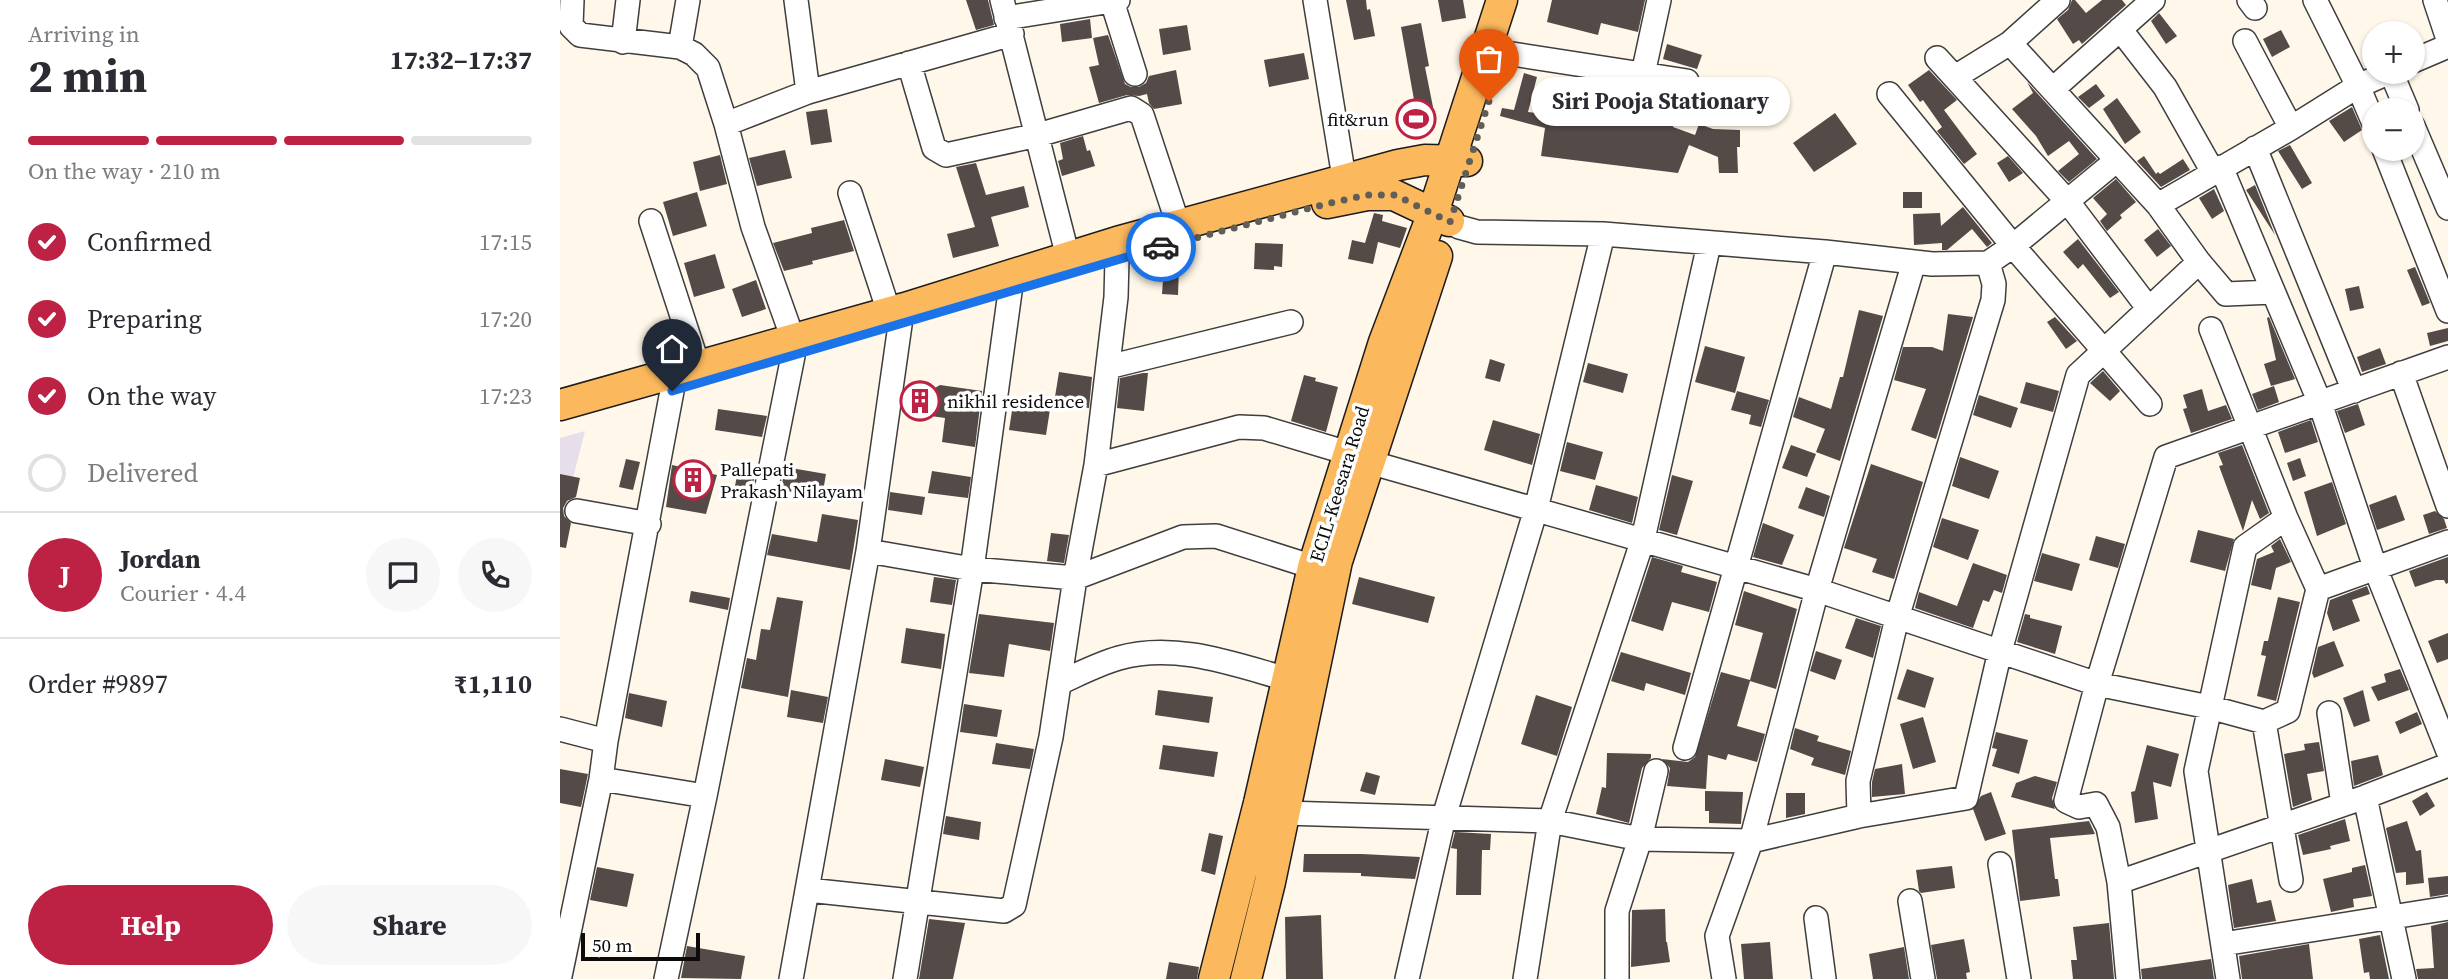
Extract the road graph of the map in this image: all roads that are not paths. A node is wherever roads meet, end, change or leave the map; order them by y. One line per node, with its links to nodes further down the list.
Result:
1 (572, 0): 19 (street)
2 (628, 0): 19 (street)
3 (688, 0): 22 (street)
4 (796, 0): 34 (street)
5 (1118, 0): 14 (street)
6 (1315, 0): 47 (street)
7 (1502, 0): 42 (main road, ECIL-Keesara Road)
8 (1521, 0): 23 (main road, ECIL-Keesara Road)
9 (1659, 0): 28 (street)
10 (2058, 0): 20 (street)
11 (2153, 0): 16 (street)
12 (2315, 0): 32 (street)
13 (2435, 0): 17 (street)
14 (1112, 1): 15 (street); 27 (street)
15 (1006, 17): 26 (street); 39 (street)
16 (2120, 29): 33 (street); 46 (street)
17 (2448, 39)
18 (2245, 41): 38 (street)
19 (623, 42): 22 (street)
20 (2010, 43): 29 (street); 33 (street)
21 (2448, 46): 24 (street)
22 (680, 47): 37 (street)
23 (1506, 53): 28 (street); 42 (main road, ECIL-Keesara Road)
24 (2425, 56)
25 (1937, 58): 29 (street)
26 (909, 63): 34 (street); 39 (street)
27 (1135, 74)
28 (1643, 74): 30 (street)
29 (1955, 77): 49 (street)
30 (1687, 81)
31 (2363, 84): 32 (street)
32 (2358, 86): 36 (street); 38 (street)
33 (2053, 89): 43 (street)
34 (808, 92): 37 (street)
35 (1889, 94): 57 (street)
36 (2363, 98)
37 (726, 124): 71 (street)
38 (2291, 128): 41 (street)
39 (1038, 135): 54 (street); 59 (street)
40 (2425, 142): 44 (street)
41 (2255, 148): 46 (street); 78 (street)
42 (1459, 160): 47 (main road); 52 (main road, ECIL-Keesara Road)
43 (2117, 160): 49 (street); 50 (street)
44 (2438, 160): 51 (street)
45 (2389, 161): 67 (street)
46 (2217, 170): 50 (street); 65 (street)
47 (1346, 190): 52 (main road); 54 (main road); 60 (main road)
48 (850, 193): 68 (street)
49 (2068, 202): 57 (street); 66 (street)
50 (2158, 205): 62 (street)
51 (2448, 208)
52 (1441, 218): 55 (street); 84 (main road, ECIL-Keesara Road)
53 (651, 221): 74 (street)
54 (1178, 224): 59 (main road)
55 (1604, 234): 56 (street); 87 (street)
56 (1709, 244): 58 (street); 91 (street)
57 (2013, 246): 63 (street); 72 (street)
58 (1825, 252): 61 (street); 94 (street)
59 (1068, 257): 68 (main road)
60 (1118, 259): 64 (main road); 75 (street)
61 (1914, 262): 63 (street); 100 (street)
62 (2199, 262): 65 (street); 66 (street)
63 (1987, 263): 101 (street)
64 (1010, 292): 68 (main road); 96 (street)
65 (2273, 292): 79 (street)
66 (2150, 309): 72 (street)
67 (2448, 311)
68 (895, 318): 71 (main road); 93 (street)
69 (1291, 321): 75 (street)
70 (2211, 329): 83 (street)
71 (793, 348): 74 (main road); 77 (main road); 116 (street)
72 (2103, 351): 80 (street); 102 (street)
73 (2448, 357): 76 (street)
74 (698, 365): 81 (main road)
75 (1108, 367): 85 (street)
76 (2401, 373): 78 (street); 86 (street)
77 (672, 391): 82 (main road); 90 (street)
78 (2354, 391): 79 (street)
79 (2320, 402): 83 (street); 97 (street)
80 (2150, 404)
81 (560, 405)
82 (560, 423)
83 (2251, 426): 89 (street); 105 (street)
84 (1358, 457): 85 (street); 87 (street); 95 (main road, ECIL-Keesara Road); 118 (main road, ECIL-Keesara Road)
85 (1096, 465): 98 (street)
86 (2448, 506)
87 (1536, 509): 91 (street); 120 (street)
88 (577, 511): 90 (street)
89 (2286, 518): 99 (street); 106 (street)
90 (649, 524): 110 (street)
91 (1643, 539): 94 (street); 121 (street)
92 (2448, 542): 97 (street)
93 (868, 551): 96 (street); 129 (street)
94 (1736, 566): 100 (street); 111 (street)
95 (1313, 567): 98 (street); 103 (main road, ECIL-Keesara Road)
96 (972, 569): 98 (street); 131 (street)
97 (2375, 570): 99 (street); 112 (street)
98 (1075, 578): 104 (street)
99 (2318, 589): 108 (street)
100 (1817, 590): 101 (street); 124 (street)
101 (1897, 618): 102 (street); 119 (street)
102 (2000, 651): 105 (street); 119 (street)
103 (1287, 679): 104 (street); 141 (main road, ECIL-Keesara Road)
104 (1059, 682): 131 (street)
105 (2097, 684): 106 (street); 128 (street)
106 (2209, 707): 108 (street); 125 (street)
107 (2329, 713): 117 (street)
108 (2264, 722): 122 (street)
109 (560, 729): 110 (street)
110 (606, 741): 115 (street)
111 (1685, 748)
112 (2448, 751)
113 (2448, 765): 117 (street)
114 (1656, 771): 123 (street)
115 (601, 779): 116 (street); 133 (street)
116 (705, 796): 138 (street)
117 (2354, 801): 122 (street); 134 (street)
118 (1284, 813): 120 (street); 142 (main road, ECIL-Keesara Road)
119 (1859, 816): 124 (street)
120 (1444, 817): 121 (street); 143 (street)
121 (1550, 821): 123 (street); 144 (street)
122 (2283, 826): 125 (street); 127 (street)
123 (1640, 839): 124 (street); 145 (street)
124 (1751, 841): 146 (street)
125 (2208, 851): 128 (street); 136 (street)
126 (2000, 864): 149 (street)
127 (2291, 880)
128 (2119, 882): 150 (street)
129 (808, 890): 131 (street); 139 (street)
130 (1910, 901): 148 (street)
131 (916, 903): 140 (street)
132 (2448, 908): 134 (street)
133 (566, 909): 137 (street)
134 (2391, 917): 136 (street); 152 (street)
135 (1816, 918): 147 (street)
136 (2223, 944): 151 (street)
137 (560, 976)
138 (666, 979)
139 (791, 979)
140 (905, 979)
141 (1214, 979)
142 (1246, 979)
143 (1407, 979)
144 (1525, 979)
145 (1617, 979)
146 (1724, 979)
147 (1824, 979)
148 (1923, 979)
149 (2019, 979)
150 (2127, 979)
151 (2228, 979)
152 (2404, 979)

